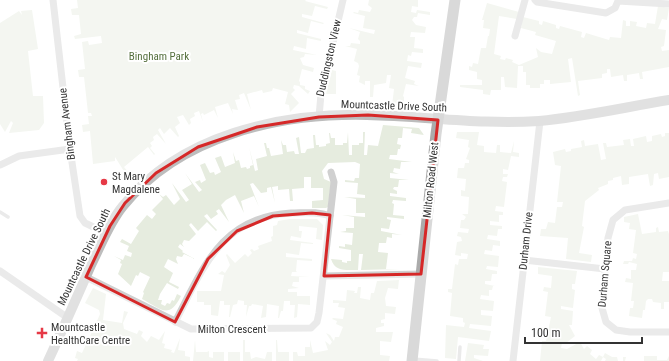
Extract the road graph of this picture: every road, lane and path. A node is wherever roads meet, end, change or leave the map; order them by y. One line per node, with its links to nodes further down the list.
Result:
1 (53, 0): 13 (street, Bingham Avenue)
2 (343, 0): 10 (street, Duddingston View)
3 (455, 0): 11 (main road, Milton Road West)
4 (525, 0): 8 (street)
5 (537, 1): 6 (street)
6 (619, 1): 7 (street)
7 (669, 4)
8 (515, 36)
9 (669, 100): 12 (street, Mountcastle Drive South)
10 (319, 117): 11 (street, Mountcastle Drive South); 20 (street, Mountcastle Drive South)
11 (438, 120): 12 (street, Mountcastle Drive South); 24 (main road, Milton Road West)
12 (540, 121): 21 (street, Durham Drive)
13 (70, 149): 14 (street); 20 (street, Bingham Avenue)
14 (0, 165)
15 (331, 172): 18 (street, Milton Crescent)
16 (669, 203): 22 (street, Durham Square)
17 (0, 212): 19 (lane)
18 (330, 216): 25 (street, Milton Crescent); 28 (street)
19 (8, 217)
20 (106, 233): 26 (street, Mountcastle Drive South)
21 (524, 260): 22 (street); 35 (street, Durham Drive)
22 (605, 268): 29 (street, Durham Square)
23 (0, 271): 27 (street)
24 (421, 274): 25 (street); 31 (main road, Milton Road West)
25 (324, 276): 28 (street, Milton Crescent)
26 (86, 277): 27 (street, Mountcastle Drive South); 28 (street, Milton Crescent)
27 (68, 318): 32 (street, Mountcastle Drive South)
28 (175, 322)
29 (669, 332)
30 (460, 347): 34 (lane)
31 (412, 360): 33 (lane)
32 (48, 361)
33 (436, 361)
34 (459, 361)
35 (513, 361)

